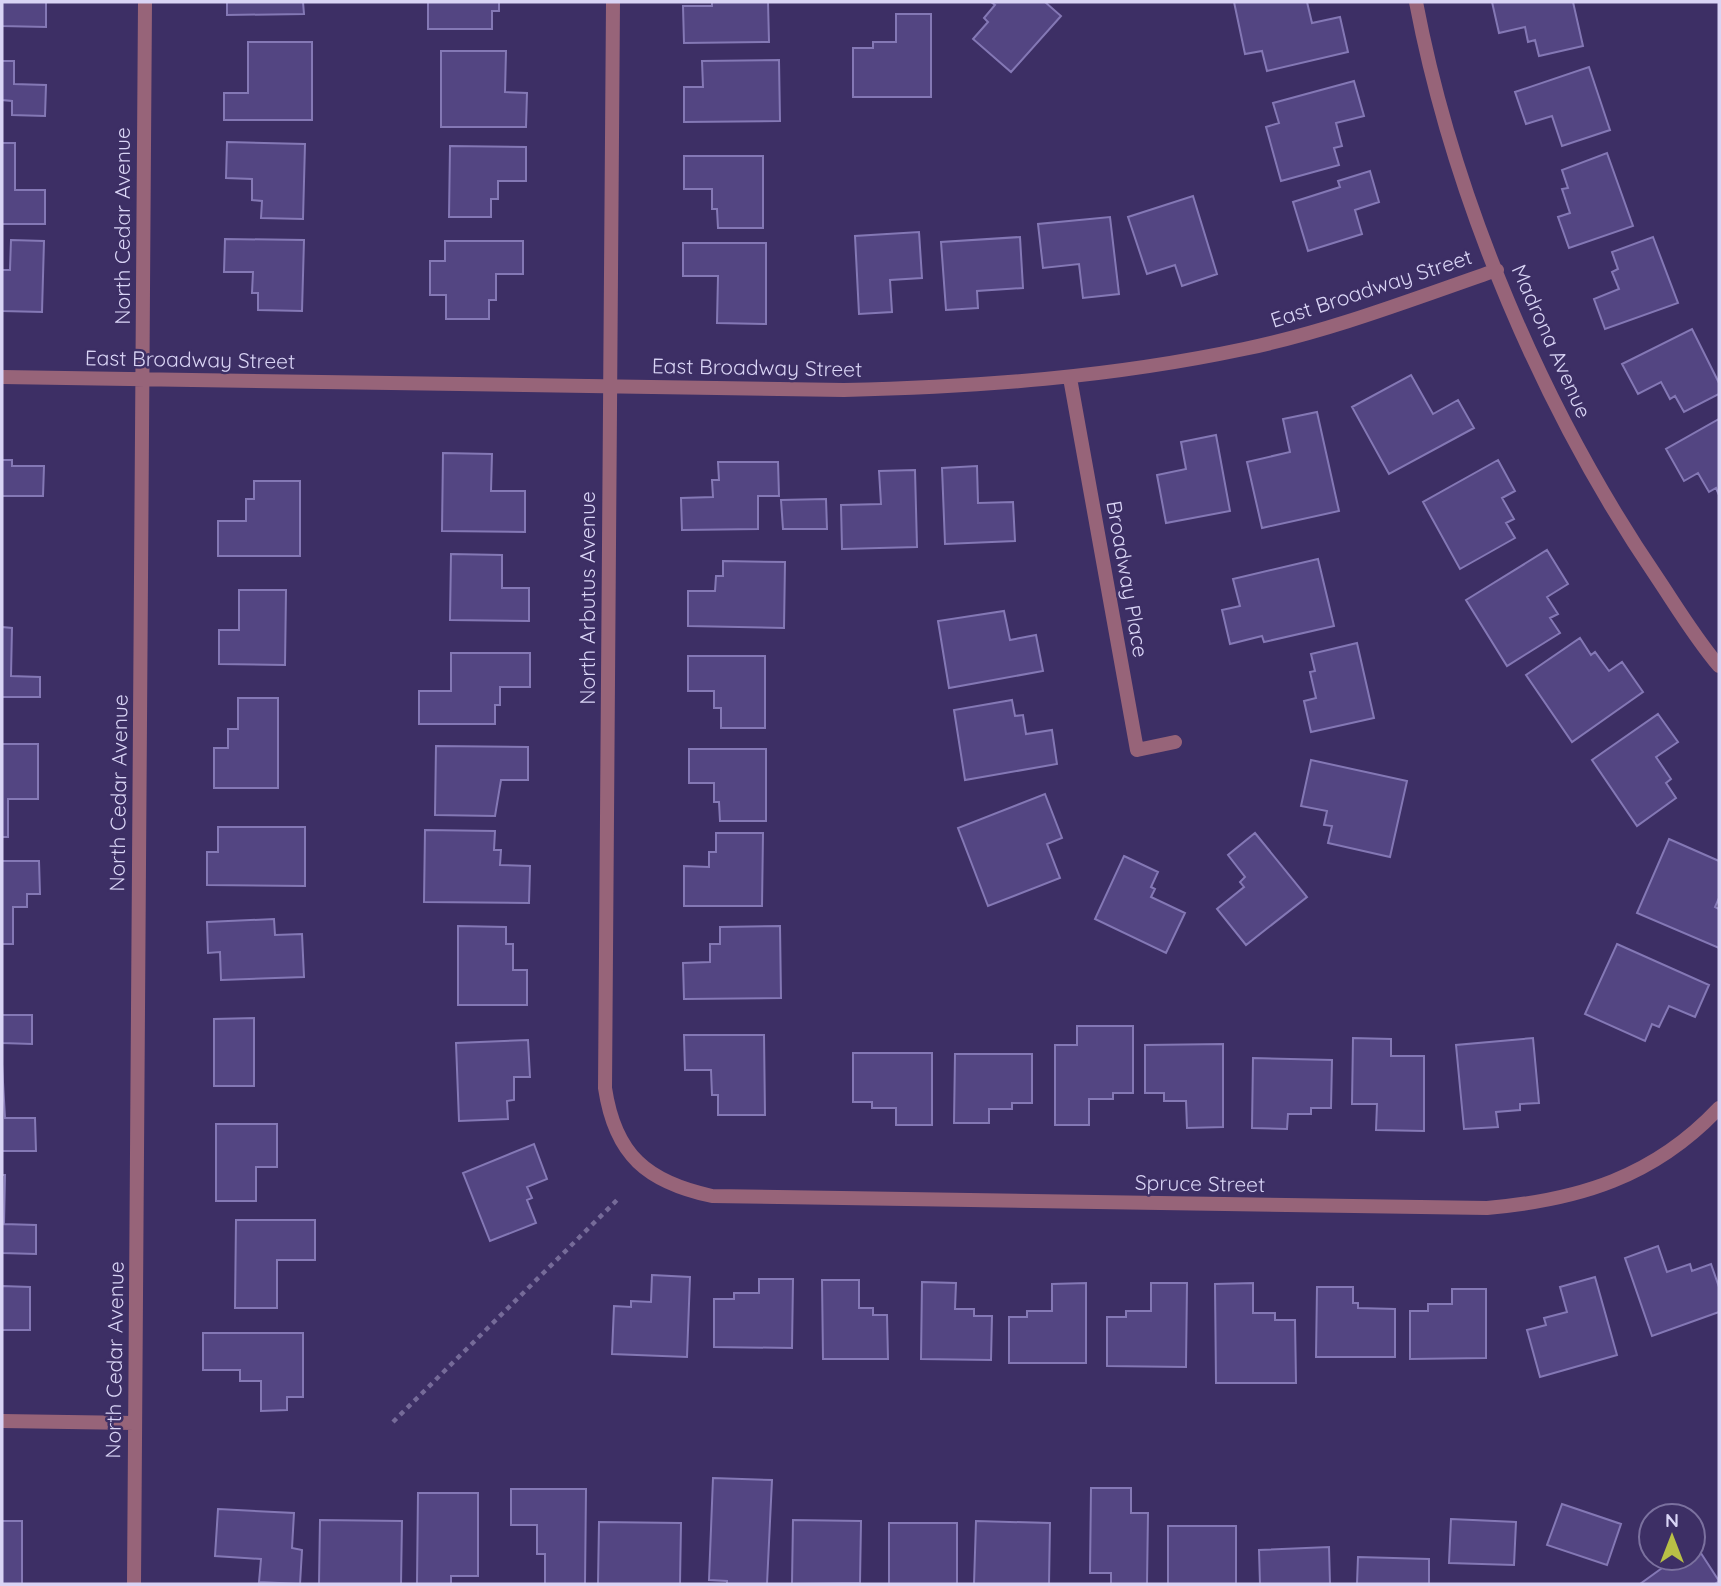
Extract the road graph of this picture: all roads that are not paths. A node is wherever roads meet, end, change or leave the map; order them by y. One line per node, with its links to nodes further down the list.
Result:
1 (145, 2): 7 (street, North Cedar Avenue)
2 (613, 2): 8 (street, North Arbutus Avenue)
3 (1416, 2): 4 (street, Madrona Avenue)
4 (1497, 270): 6 (street, East Broadway Street); 9 (street, Madrona Avenue)
5 (2, 377): 7 (street, East Broadway Street)
6 (1070, 378): 8 (street, East Broadway Street); 10 (street, Broadway Place)
7 (142, 379): 8 (street, East Broadway Street); 14 (street, North Cedar Avenue)
8 (610, 386): 12 (street, North Arbutus Avenue)
9 (1719, 666)
10 (1175, 742)
11 (1719, 1108): 12 (street, Spruce Street)
12 (656, 1179)
13 (2, 1421): 14 (street)
14 (134, 1423): 15 (street, North Cedar Avenue)
15 (134, 1584)

